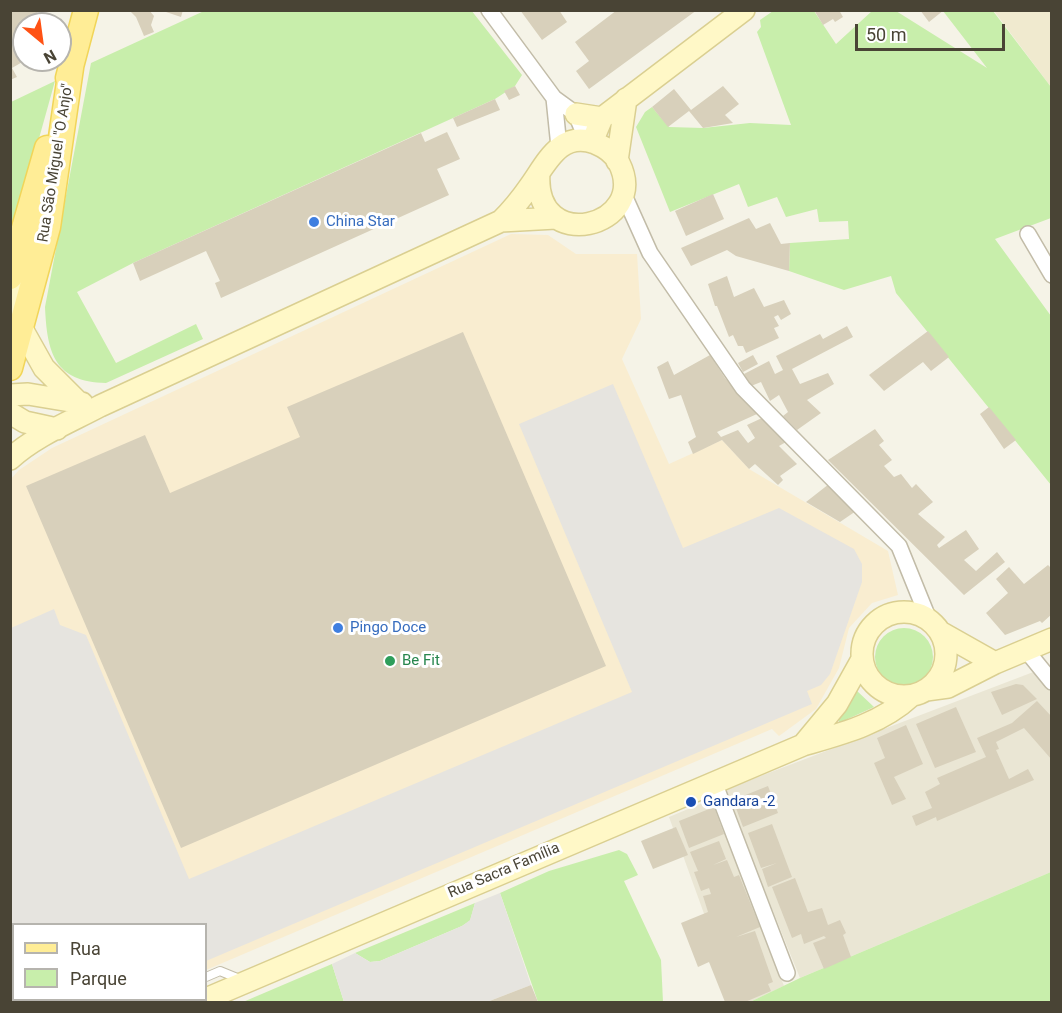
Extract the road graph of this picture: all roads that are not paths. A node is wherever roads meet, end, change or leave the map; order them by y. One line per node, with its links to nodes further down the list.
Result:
1 (86, 10): 4 (main road, Rua São Miguel "O Anjo")
2 (489, 10): 7 (street)
3 (744, 10): 8 (street)
4 (72, 62)
5 (69, 72): 19 (main road, Rua São Miguel "O Anjo")
6 (71, 72): 22 (main road, Rua São Miguel "O Anjo")
7 (554, 98): 9 (street); 12 (street)
8 (626, 99): 10 (street); 13 (street)
9 (576, 114): 10 (street); 11 (street)
10 (602, 118): 11 (street)
11 (590, 141): 12 (street); 13 (street)
12 (559, 147): 14 (street)
13 (618, 160): 15 (street)
14 (540, 173): 16 (street); 17 (street)
15 (623, 193): 16 (street); 30 (street)
16 (556, 218): 17 (street)
17 (501, 221): 26 (street)
18 (1028, 234): 20 (street)
19 (18, 248): 21 (main road, Rua São Miguel "O Anjo"); 22 (street, Rua São Miguel "O Anjo")
20 (1052, 275)
21 (10, 276)
22 (16, 319): 23 (main road, Rua São Miguel "O Anjo"); 25 (street)
23 (10, 368)
24 (10, 395): 25 (street)
25 (79, 403): 26 (street)
26 (100, 406): 28 (street)
27 (10, 413): 28 (street)
28 (57, 429): 29 (street)
29 (10, 459)
30 (934, 626): 33 (street); 34 (street); 36 (street)
31 (1052, 639): 32 (street, Rua Sacra Família)
32 (1026, 650): 34 (street, Rua Sacra Família); 35 (street)
33 (861, 661): 36 (street); 37 (street, Rua Sacra Família)
34 (995, 663): 36 (street, Rua Sacra Família)
35 (1052, 682)
36 (918, 693): 37 (street, Rua Sacra Família)
37 (802, 744): 38 (street, Rua Sacra Família)
38 (714, 782): 39 (street); 41 (street, Rua Sacra Família)
39 (788, 973)
40 (207, 977): 41 (lane)
41 (246, 982): 42 (street, Rua Sacra Família)
42 (207, 998)

